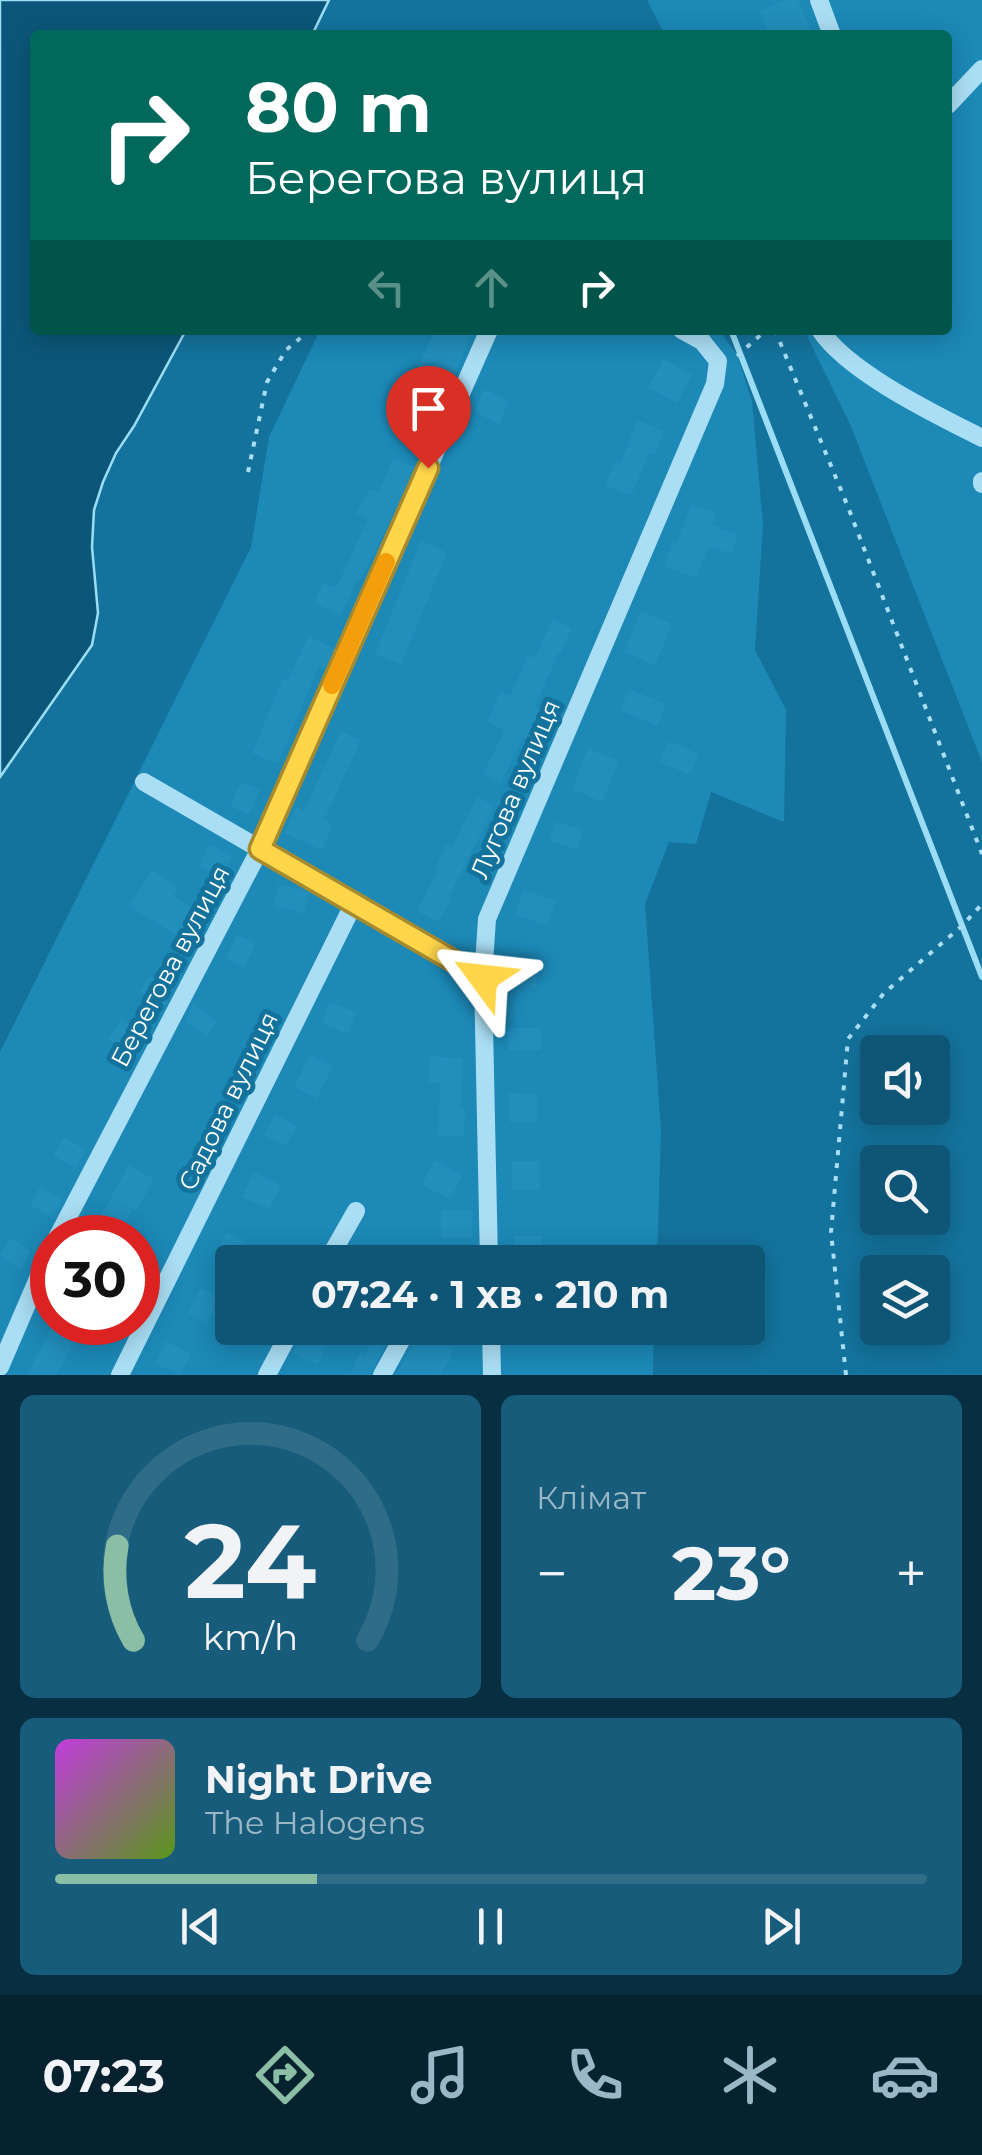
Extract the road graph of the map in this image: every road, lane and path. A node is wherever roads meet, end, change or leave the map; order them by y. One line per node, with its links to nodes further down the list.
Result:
1 (818, 0): 2 (street)
2 (830, 30)
3 (982, 69): 4 (street)
4 (952, 101)
5 (304, 335): 13 (path)
6 (487, 335): 15 (street, Берегова вулиця)
7 (691, 335): 11 (street)
8 (761, 335): 11 (path)
9 (777, 335): 16 (path)
10 (823, 335): 12 (street)
11 (718, 362): 19 (street, Лугова вулиця)
12 (980, 434)
13 (248, 472)
14 (144, 782): 15 (street)
15 (260, 849): 17 (street); 21 (street, Берегова вулиця)
16 (982, 854)
17 (354, 903): 19 (street); 29 (street, Садова вулиця)
18 (982, 904): 33 (path)
19 (483, 978): 23 (street, Лугова вулиця)
20 (356, 1210): 22 (street)
21 (69, 1215)
22 (337, 1245)
23 (489, 1245)
24 (30, 1297): 28 (street)
25 (283, 1345): 30 (street)
26 (399, 1345): 31 (street)
27 (491, 1345): 32 (street)
28 (0, 1367)
29 (120, 1375)
30 (267, 1375)
31 (382, 1375)
32 (492, 1375)
33 (846, 1375)

